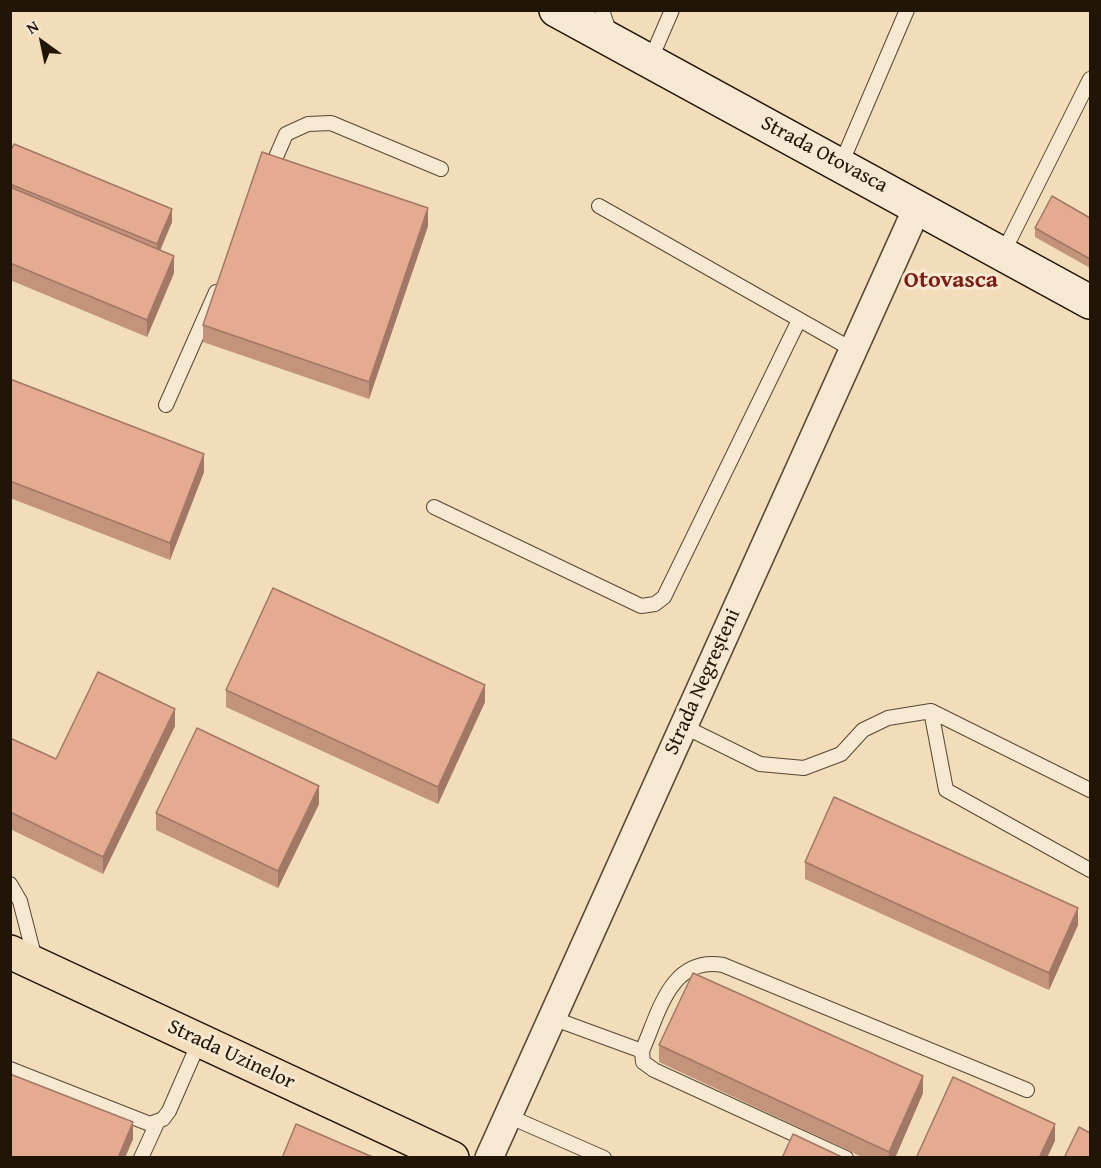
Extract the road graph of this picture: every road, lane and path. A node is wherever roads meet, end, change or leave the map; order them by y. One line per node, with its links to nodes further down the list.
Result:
1 (556, 10): 4 (street, Strada Otovasca)
2 (672, 10): 5 (lane)
3 (907, 10): 7 (lane)
4 (607, 26): 5 (street, Strada Otovasca)
5 (650, 61): 7 (street, Strada Otovasca)
6 (1090, 79): 12 (lane)
7 (841, 164): 11 (street, Strada Otovasca)
8 (441, 169): 9 (lane)
9 (262, 188)
10 (599, 206): 15 (lane)
11 (918, 206): 12 (street, Strada Otovasca); 16 (street, Strada Negreșteni)
12 (1002, 255): 14 (street, Strada Otovasca)
13 (223, 275): 17 (lane)
14 (1090, 302)
15 (799, 320): 16 (lane); 18 (lane)
16 (853, 350): 20 (street, Strada Negreșteni)
17 (166, 405)
18 (434, 507)
19 (931, 711): 20 (lane); 21 (lane); 22 (lane)
20 (683, 726): 25 (street, Strada Negreșteni)
21 (1090, 790)
22 (1090, 870)
23 (10, 884): 24 (lane)
24 (24, 958): 26 (main road, Strada Uzinelor)
25 (552, 1018): 27 (lane); 30 (street, Strada Negreșteni)
26 (200, 1040): 31 (lane); 33 (main road, Strada Uzinelor)
27 (642, 1051): 29 (lane); 36 (lane)
28 (10, 1069): 31 (lane)
29 (1027, 1090)
30 (508, 1116): 34 (street, Strada Negreșteni); 35 (lane)
31 (157, 1123): 32 (lane)
32 (141, 1158)
33 (452, 1158)
34 (489, 1158)
35 (604, 1158)
36 (846, 1158)

